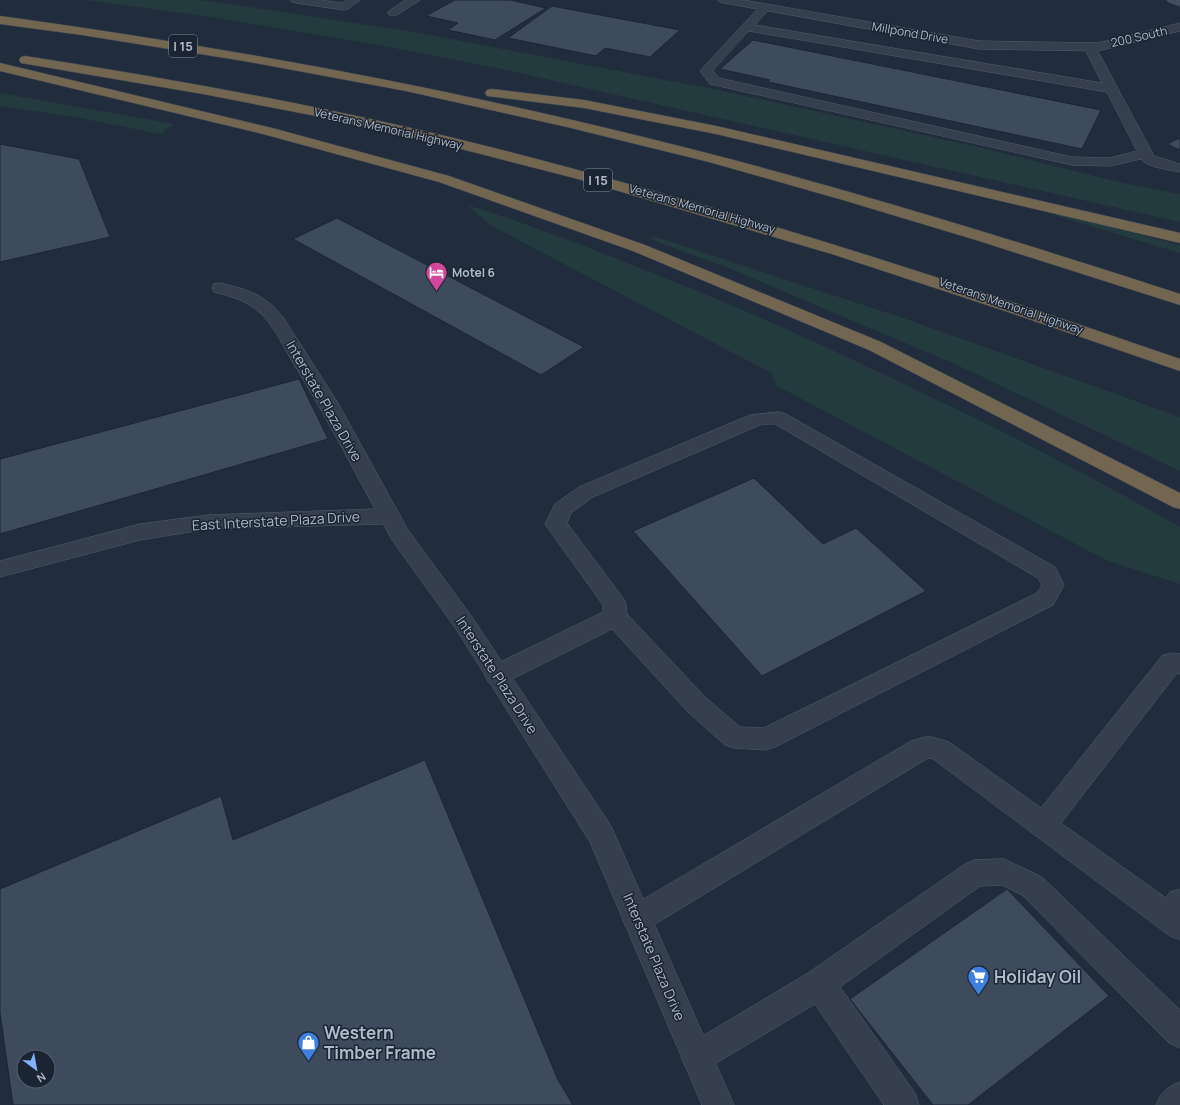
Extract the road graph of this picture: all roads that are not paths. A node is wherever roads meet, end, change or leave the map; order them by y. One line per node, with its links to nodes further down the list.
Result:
1 (296, 0): 2 (street)
2 (354, 0)
3 (414, 0): 8 (street)
4 (724, 0): 7 (street, Millpond Drive)
5 (1173, 0): 6 (main road)
6 (1180, 3)
7 (765, 7): 10 (street); 12 (street, Millpond Drive)
8 (393, 12)
9 (0, 20): 15 (highway, I 15)
10 (747, 26): 16 (street); 17 (street)
11 (1180, 28): 12 (street, 200 South)
12 (1094, 47): 16 (street)
13 (0, 56): 22 (highway, Veterans Memorial Highway / I 15)
14 (0, 67): 23 (highway)
15 (366, 79): 19 (highway); 21 (highway, I 15)
16 (1112, 89): 17 (street)
17 (1146, 153): 18 (street)
18 (1180, 168)
19 (1180, 238)
20 (220, 288): 24 (street, Interstate Plaza Drive)
21 (1180, 300)
22 (1180, 365)
23 (1180, 502)
24 (389, 516): 25 (street, East Interstate Plaza Drive); 28 (street, Interstate Plaza Drive)
25 (0, 569)
26 (615, 617): 26 (street); 28 (street)
27 (1180, 664): 29 (street)
28 (497, 675): 31 (street, Interstate Plaza Drive)
29 (1043, 826): 30 (street); 31 (street)
30 (1176, 915)
31 (637, 919): 34 (street, Interstate Plaza Drive)
32 (818, 984): 33 (street); 34 (street); 37 (street)
33 (1180, 1032)
34 (697, 1057): 36 (street, Interstate Plaza Drive)
35 (1180, 1098): 38 (street)
36 (718, 1105)
37 (903, 1105)
38 (1172, 1105)

